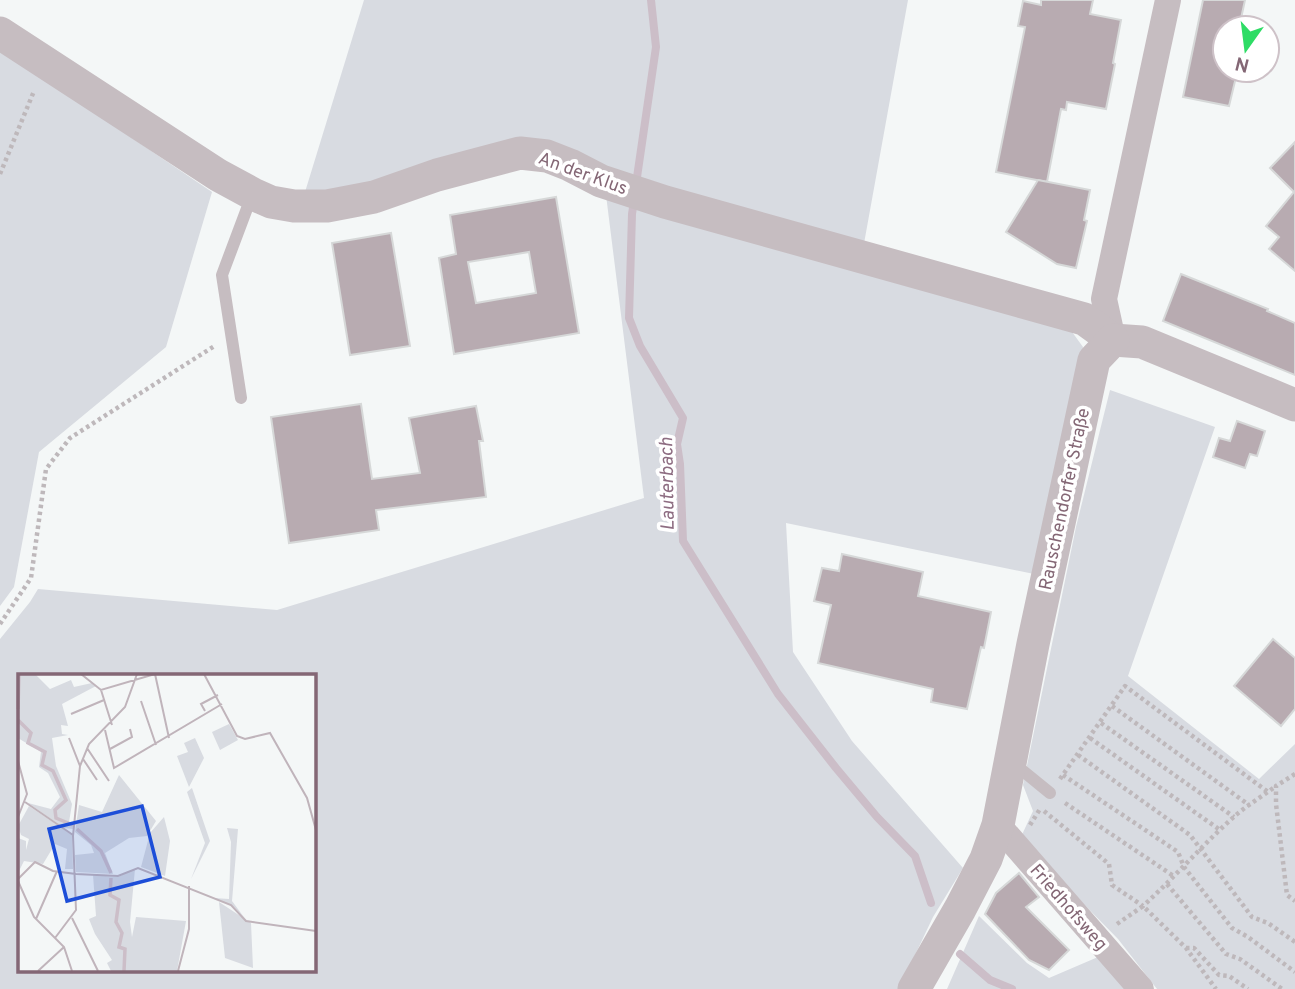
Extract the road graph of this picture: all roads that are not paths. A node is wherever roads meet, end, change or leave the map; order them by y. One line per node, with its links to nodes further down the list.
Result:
1 (1168, 0): 4 (street)
2 (0, 33): 3 (street, An der Klus)
3 (253, 194): 4 (street, An der Klus); 5 (lane)
4 (1113, 340): 6 (street); 7 (street, Rauschendorfer Straße)
5 (241, 398)
6 (1295, 405)
7 (1010, 760): 8 (lane); 9 (street, Rauschendorfer Straße)
8 (1050, 793)
9 (998, 825): 10 (street, Rauschendorfer Straße); 11 (street, Friedhofsweg)
10 (914, 989)
11 (1141, 989)

